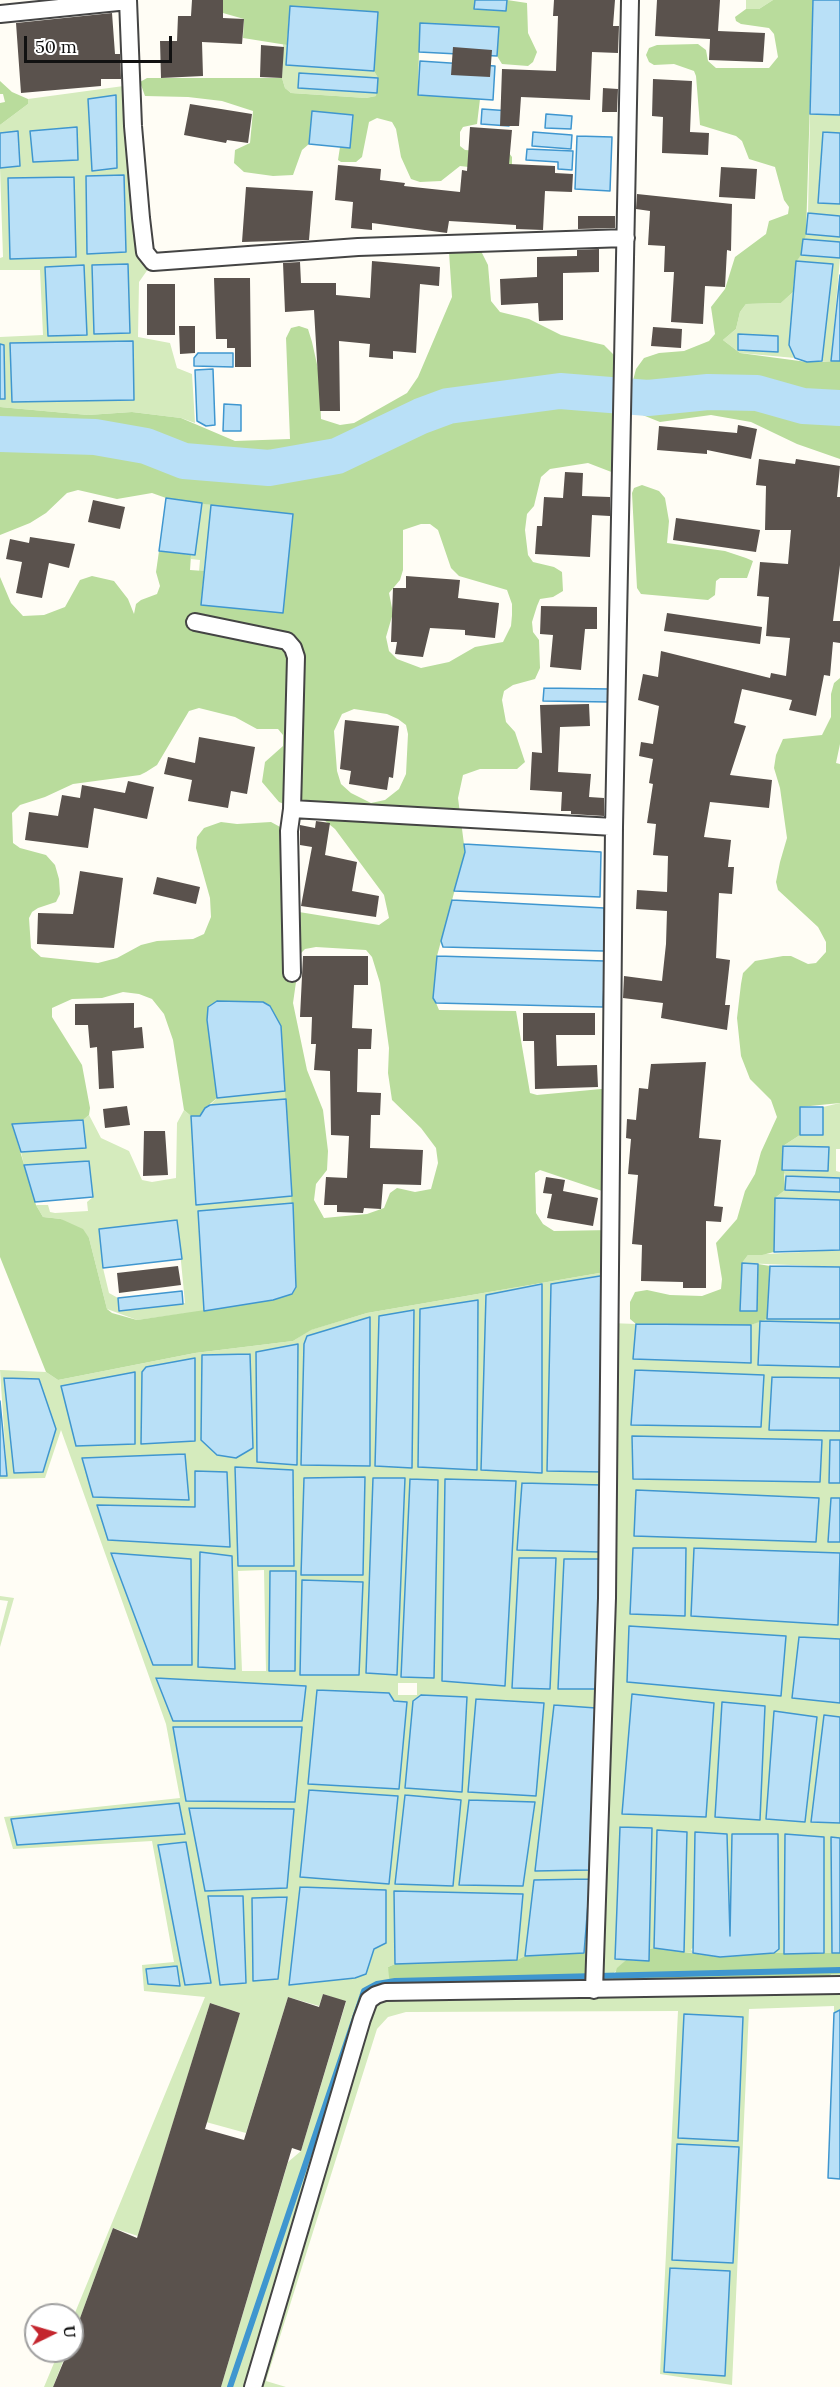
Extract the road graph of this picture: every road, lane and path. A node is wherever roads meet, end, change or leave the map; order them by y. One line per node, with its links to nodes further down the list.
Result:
1 (128, 0): 3 (street); 4 (street)
2 (630, 0): 4 (street)
3 (0, 14)
4 (626, 238): 7 (street)
5 (195, 622): 6 (street)
6 (292, 809): 7 (street); 8 (street)
7 (614, 827): 10 (street)
8 (292, 973)
9 (840, 1985): 10 (street)
10 (594, 1986): 11 (street)
11 (253, 2387)

